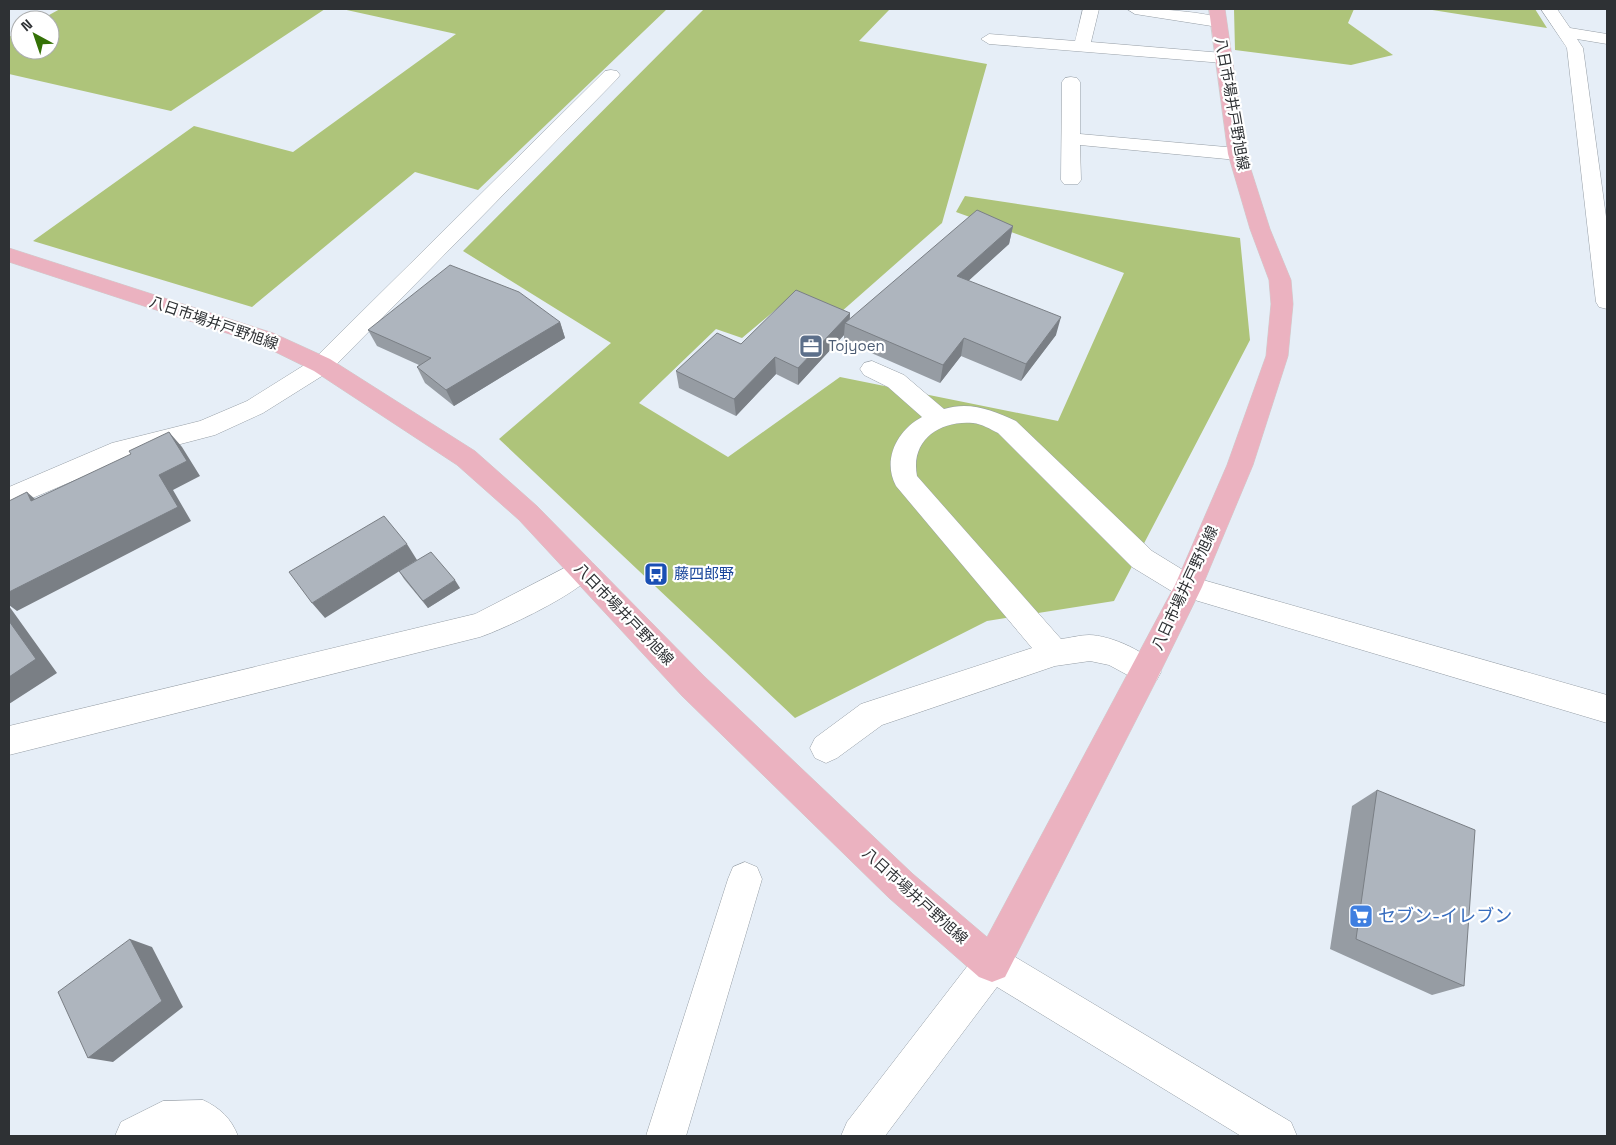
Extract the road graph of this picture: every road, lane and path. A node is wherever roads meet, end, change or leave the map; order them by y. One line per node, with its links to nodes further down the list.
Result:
1 (1091, 9): 8 (street)
2 (1135, 9): 4 (street)
3 (1549, 9): 5 (street)
4 (1217, 15): 9 (main road, 八日市場井戸野旭線)
5 (1564, 32): 7 (street); 12 (street)
6 (989, 38): 8 (street)
7 (1607, 39)
8 (1082, 47): 9 (street)
9 (1223, 58): 15 (main road, 八日市場井戸野旭線)
10 (611, 75): 20 (street)
11 (1071, 82): 14 (street)
12 (1586, 134): 13 (street); 17 (street)
13 (1607, 137)
14 (1071, 139): 15 (street); 16 (street)
15 (1237, 154): 25 (main road, 八日市場井戸野旭線)
16 (1071, 180)
17 (1603, 237): 19 (street)
18 (9, 255): 20 (main road, 八日市場井戸野旭線)
19 (1607, 302)
20 (322, 365): 23 (street); 24 (main road, 八日市場井戸野旭線)
21 (872, 369): 22 (street)
22 (939, 418): 25 (street); 26 (street)
23 (9, 498)
24 (582, 570): 29 (street); 32 (main road, 八日市場井戸野旭線)
25 (1188, 587): 27 (main road, 八日市場井戸野旭線); 28 (street)
26 (1055, 653): 27 (street); 30 (street)
27 (1146, 672): 32 (main road, 八日市場井戸野旭線)
28 (1607, 709)
29 (9, 741)
30 (826, 748)
31 (745, 879): 35 (street)
32 (992, 964): 36 (street); 37 (street)
33 (135, 1136): 34 (street)
34 (218, 1136)
35 (666, 1136)
36 (861, 1136)
37 (1277, 1136)

